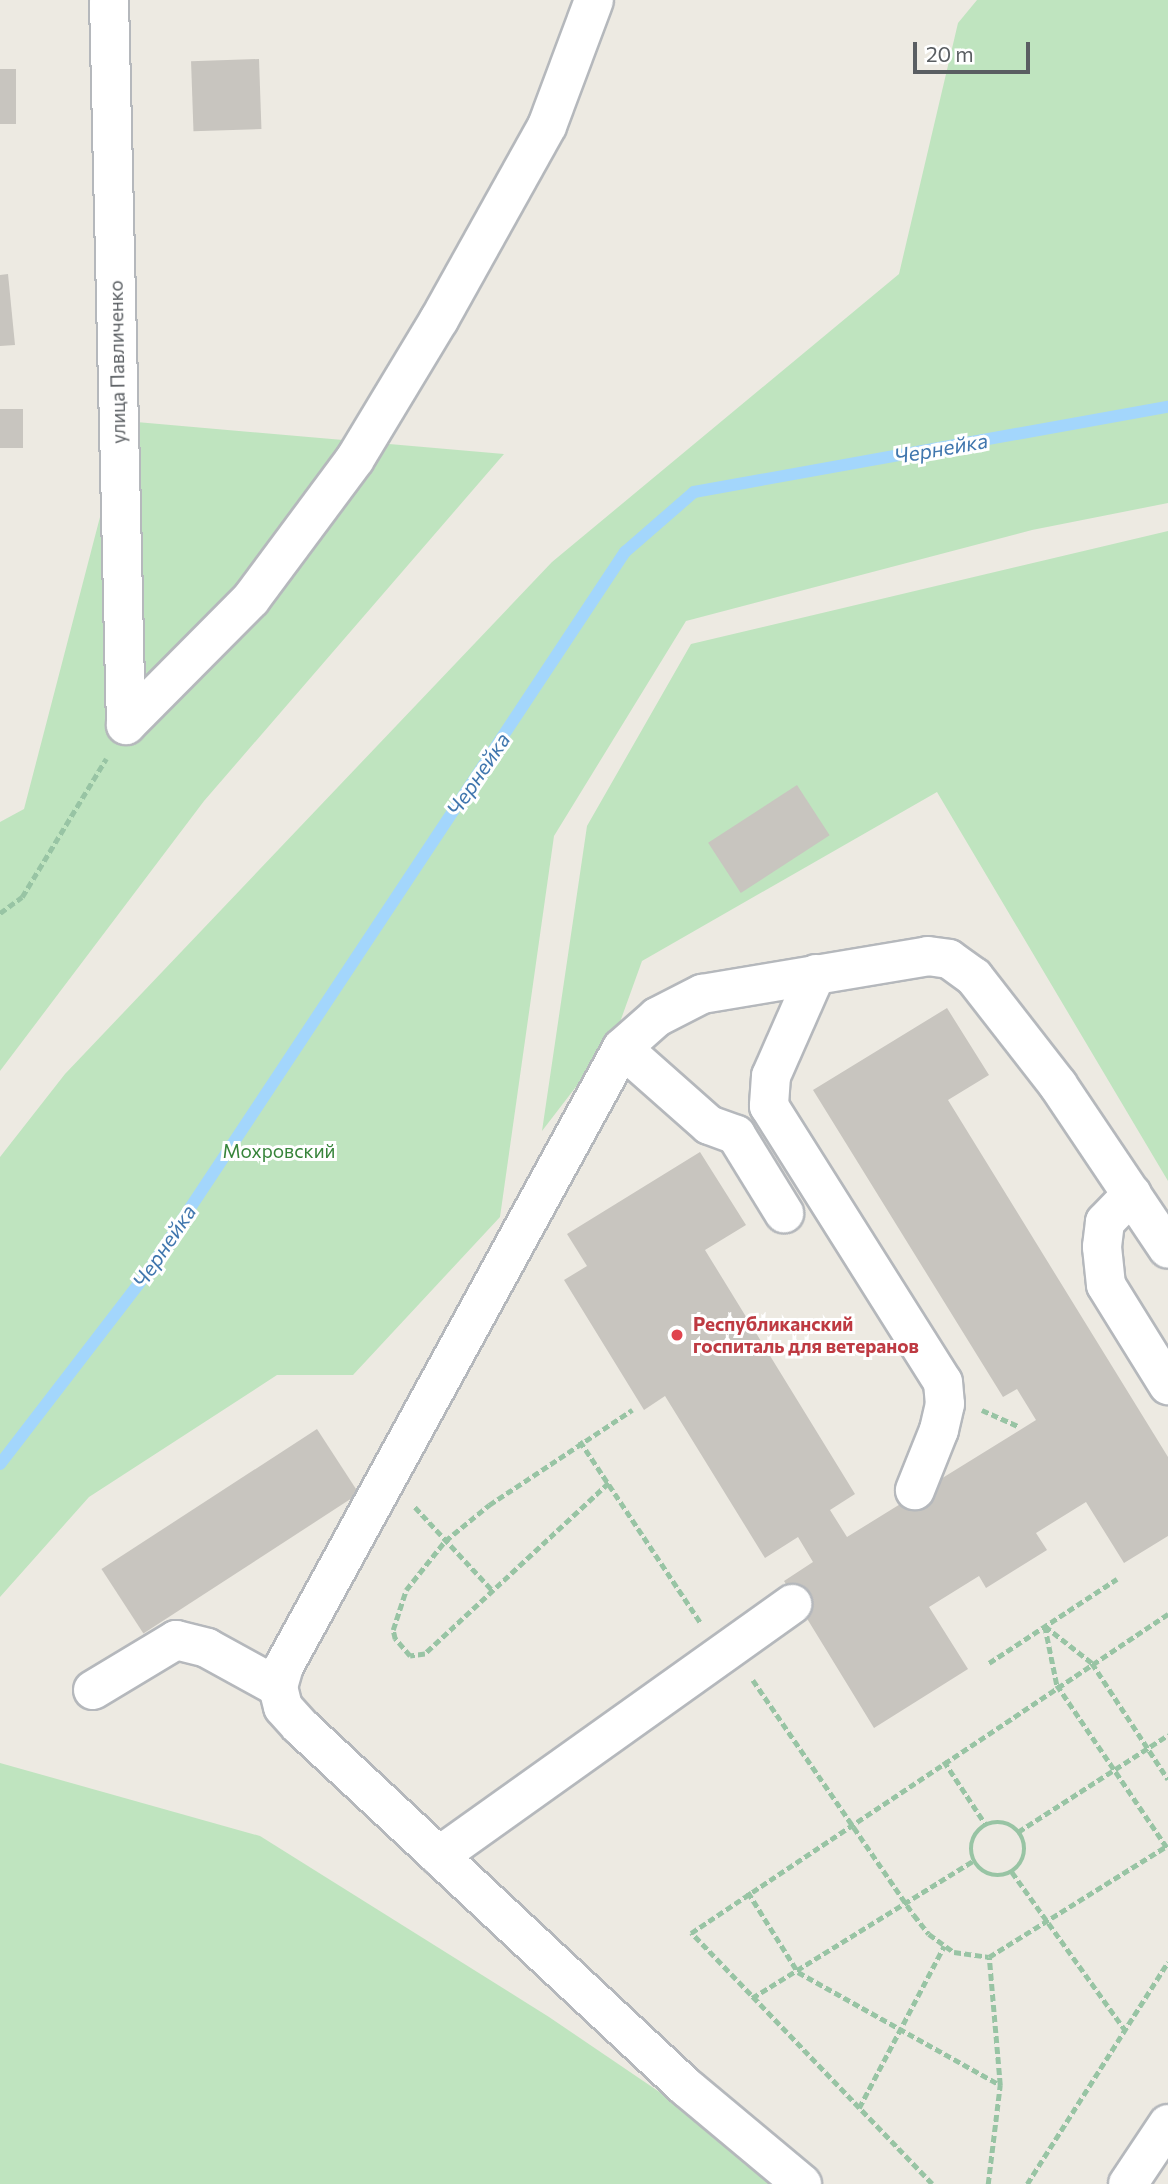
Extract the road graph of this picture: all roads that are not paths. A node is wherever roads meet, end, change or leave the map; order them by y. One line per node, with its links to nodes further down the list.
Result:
1 (109, 0): 2 (street, улица Павличенко)
2 (594, 0)
3 (816, 974): 4 (street); 5 (street); 9 (street)
4 (622, 1048): 6 (street); 11 (street)
5 (1132, 1194): 7 (street); 8 (street)
6 (784, 1213)
7 (1168, 1250)
8 (1168, 1385)
9 (915, 1490)
10 (792, 1604): 13 (street)
11 (278, 1687): 12 (street); 13 (street)
12 (93, 1690)
13 (439, 1856): 15 (street)
14 (1168, 2124): 16 (street)
15 (802, 2184)
16 (1128, 2184)

